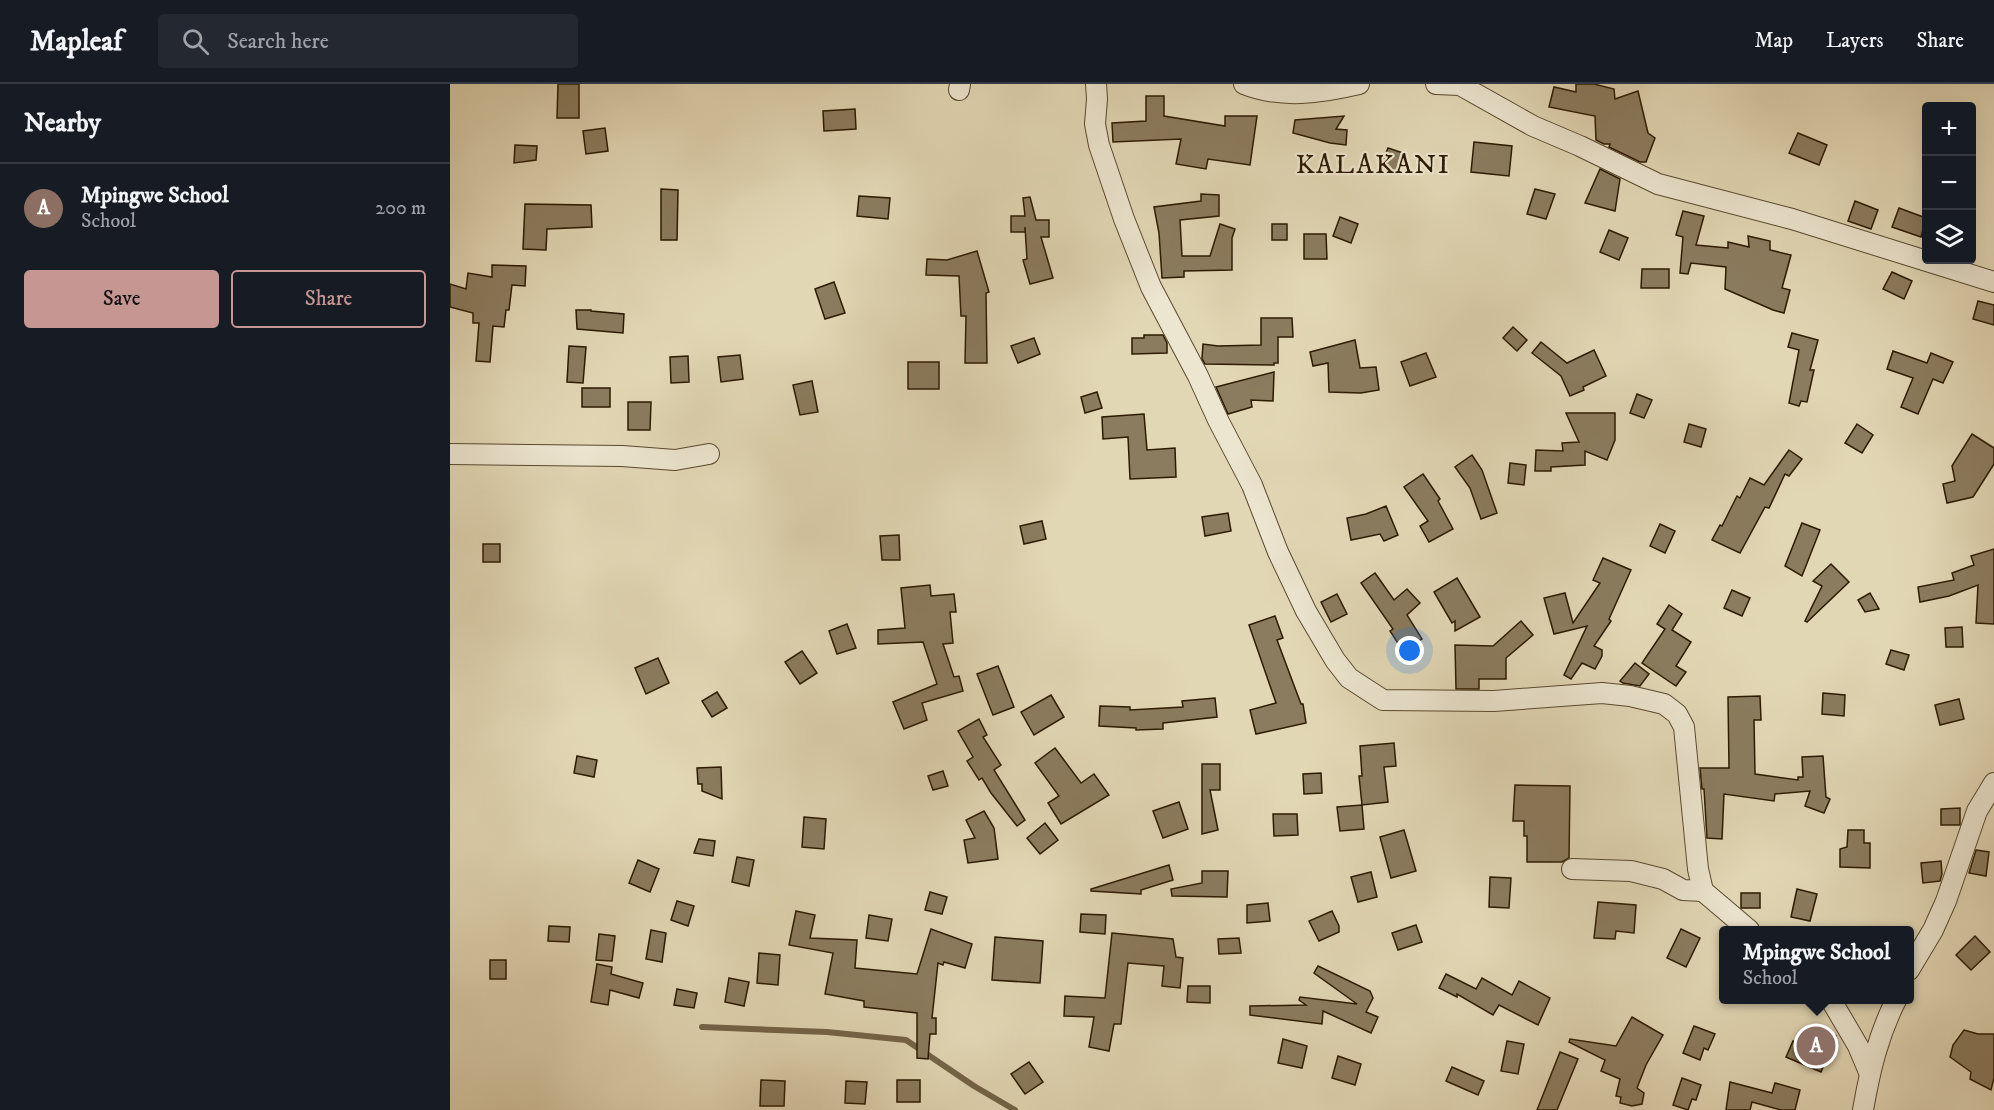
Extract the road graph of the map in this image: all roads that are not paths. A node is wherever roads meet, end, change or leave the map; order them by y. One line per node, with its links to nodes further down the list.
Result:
1 (1096, 84): 10 (street)
2 (1244, 84): 3 (street)
3 (1359, 84)
4 (1436, 84): 5 (street)
5 (1994, 282)
6 (450, 454): 7 (street)
7 (709, 454)
8 (1994, 783): 12 (street)
9 (1572, 869): 10 (street)
10 (1703, 891): 11 (street)
11 (1744, 926)
12 (1914, 962)
13 (1834, 1004): 15 (street)
14 (1894, 1004): 15 (street)
15 (1869, 1072): 16 (street)
16 (1863, 1110)

